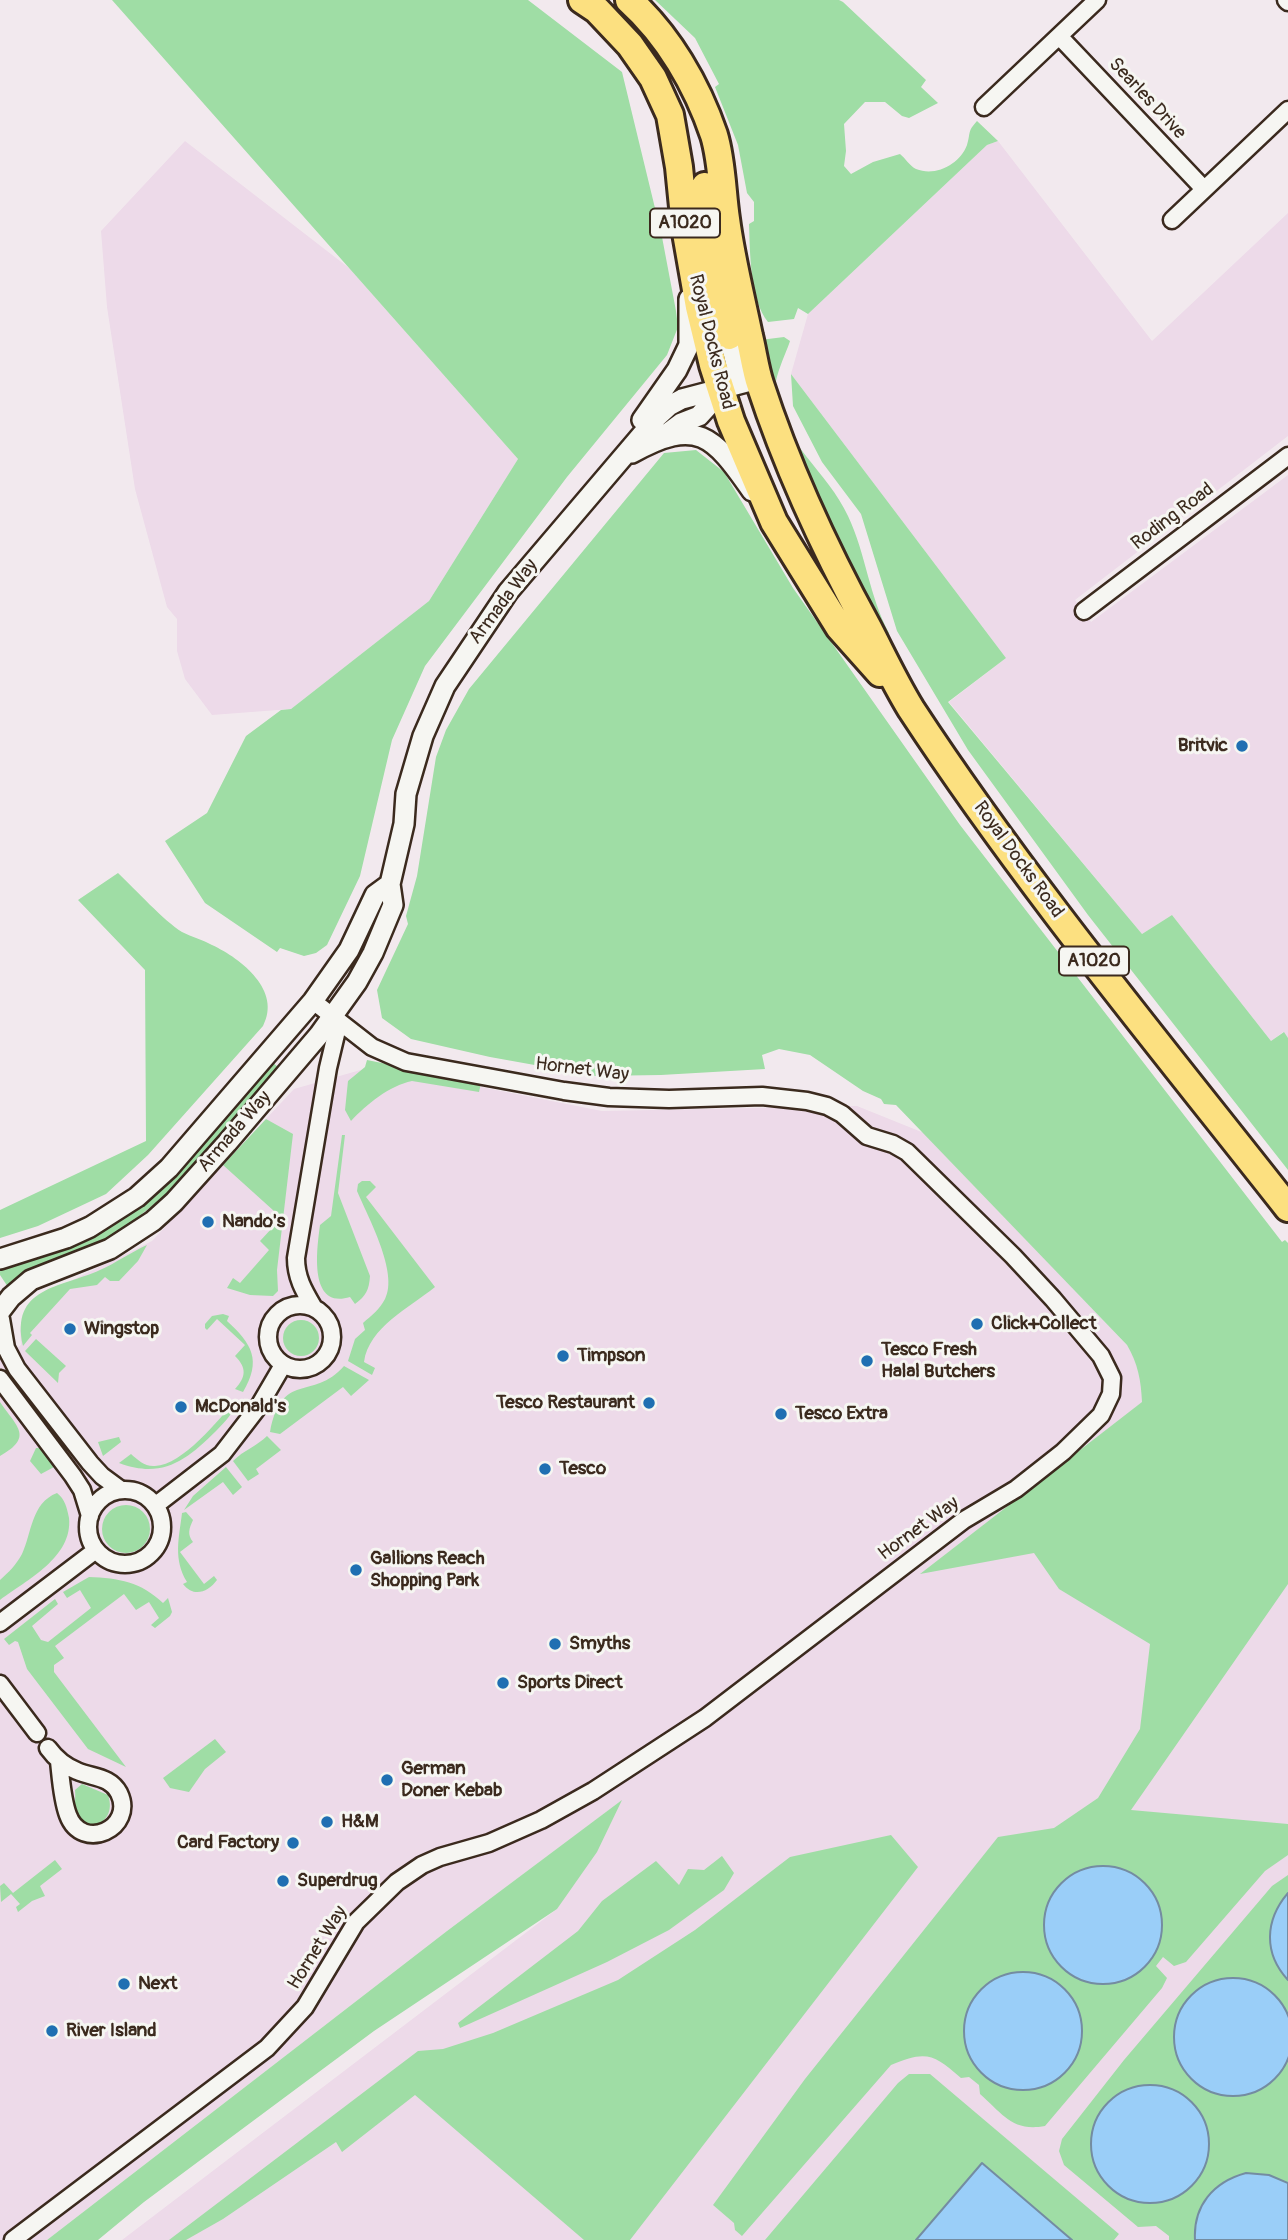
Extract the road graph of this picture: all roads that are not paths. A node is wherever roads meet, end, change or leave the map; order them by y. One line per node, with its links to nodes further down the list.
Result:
1 (582, 0): 10 (highway, Royal Docks Road / A1020)
2 (629, 0): 5 (highway, Royal Docks Road / A1020)
3 (1097, 0): 4 (street)
4 (1059, 36): 6 (street); 8 (street, Searles Drive)
5 (699, 101): 11 (highway); 12 (highway, Royal Docks Road / A1020)
6 (984, 107)
7 (1288, 110): 8 (street)
8 (1203, 189): 9 (street)
9 (1172, 220)
10 (685, 227): 13 (highway, Royal Docks Road / A1020); 16 (street)
11 (729, 336): 13 (street, Armada Way)
12 (758, 379): 13 (street, Armada Way); 19 (highway, Royal Docks Road / A1020)
13 (720, 391): 14 (street, Armada Way); 16 (street, Armada Way); 17 (highway, Royal Docks Road / A1020)
14 (660, 438): 16 (street, Armada Way); 17 (street)
15 (1288, 456): 18 (street, Roding Road)
16 (619, 460): 20 (street, Armada Way)
17 (774, 522): 19 (highway, Royal Docks Road / A1020)
18 (1084, 611)
19 (909, 706): 23 (highway, Royal Docks Road / A1020)
20 (390, 884): 21 (street, Armada Way); 22 (street, Armada Way)
21 (313, 1001): 22 (street, Hornet Way); 24 (street, Armada Way)
22 (335, 1020): 25 (street, Armada Way); 26 (street); 39 (street, Hornet Way)
23 (1288, 1208)
24 (0, 1259)
25 (0, 1308): 27 (street, Armada Way)
26 (314, 1308): 28 (street); 28 (street)
27 (0, 1321): 30 (street)
28 (283, 1365): 31 (street)
29 (0, 1380): 32 (street)
30 (121, 1490): 31 (street); 32 (street)
31 (156, 1505): 33 (street)
32 (90, 1516): 33 (street)
33 (96, 1550): 34 (street)
34 (0, 1623)
35 (0, 1684): 36 (street)
36 (37, 1733)
37 (48, 1748): 38 (street)
38 (59, 1762): 38 (street)
39 (13, 2240)

